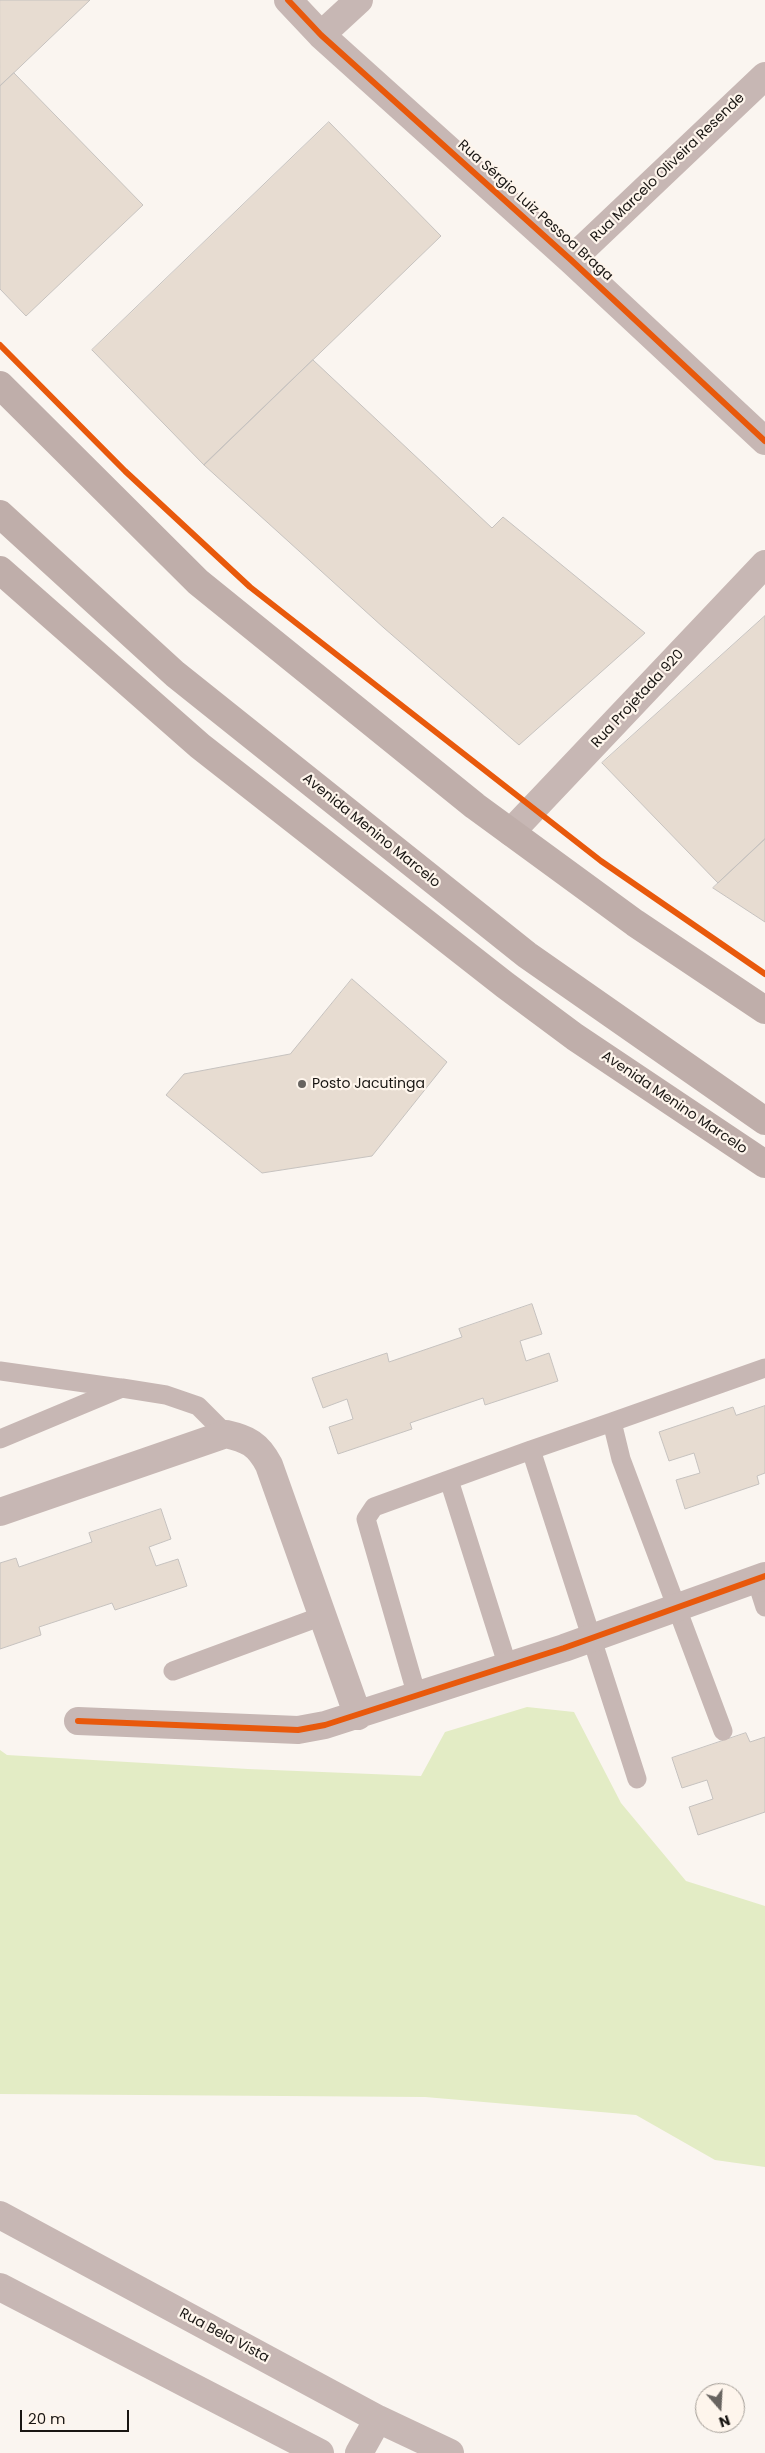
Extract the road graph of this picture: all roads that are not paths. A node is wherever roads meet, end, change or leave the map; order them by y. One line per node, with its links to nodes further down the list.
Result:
1 (288, 0): 3 (street, Rua Sérgio Luiz Pessoa Braga)
2 (359, 0): 3 (street)
3 (322, 35): 5 (street, Rua Sérgio Luiz Pessoa Braga)
4 (765, 76): 5 (street, Rua Marcelo Oliveira Resende)
5 (571, 260): 7 (street, Rua Sérgio Luiz Pessoa Braga)
6 (0, 385): 11 (main road)
7 (765, 441)
8 (0, 514): 13 (main road, Avenida Menino Marcelo)
9 (765, 564): 11 (street, Rua Projetada 920)
10 (0, 570): 14 (main road, Avenida Menino Marcelo)
11 (512, 832): 12 (main road)
12 (765, 1010)
13 (765, 1121)
14 (765, 1164)
15 (765, 1368): 18 (lane)
16 (0, 1371): 17 (lane)
17 (122, 1388): 19 (lane); 20 (lane)
18 (612, 1422): 21 (lane); 25 (lane)
19 (226, 1434): 23 (street); 27 (street)
20 (0, 1439)
21 (531, 1450): 22 (lane); 28 (lane)
22 (449, 1480): 29 (lane); 31 (lane)
23 (0, 1512)
24 (761, 1578): 25 (street); 26 (lane)
25 (677, 1606): 28 (street); 34 (lane)
26 (765, 1607)
27 (322, 1616): 30 (lane); 32 (street)
28 (591, 1639): 29 (street); 35 (lane)
29 (508, 1667): 31 (street)
30 (173, 1672)
31 (417, 1696): 32 (street)
32 (358, 1716): 33 (street)
33 (78, 1721)
34 (723, 1731)
35 (637, 1780)
36 (0, 2215): 38 (street, Rua Bela Vista)
37 (0, 2287): 39 (street)
38 (378, 2419): 40 (street); 41 (street, Rua Bela Vista)
39 (320, 2453)
40 (359, 2453)
41 (450, 2453)

